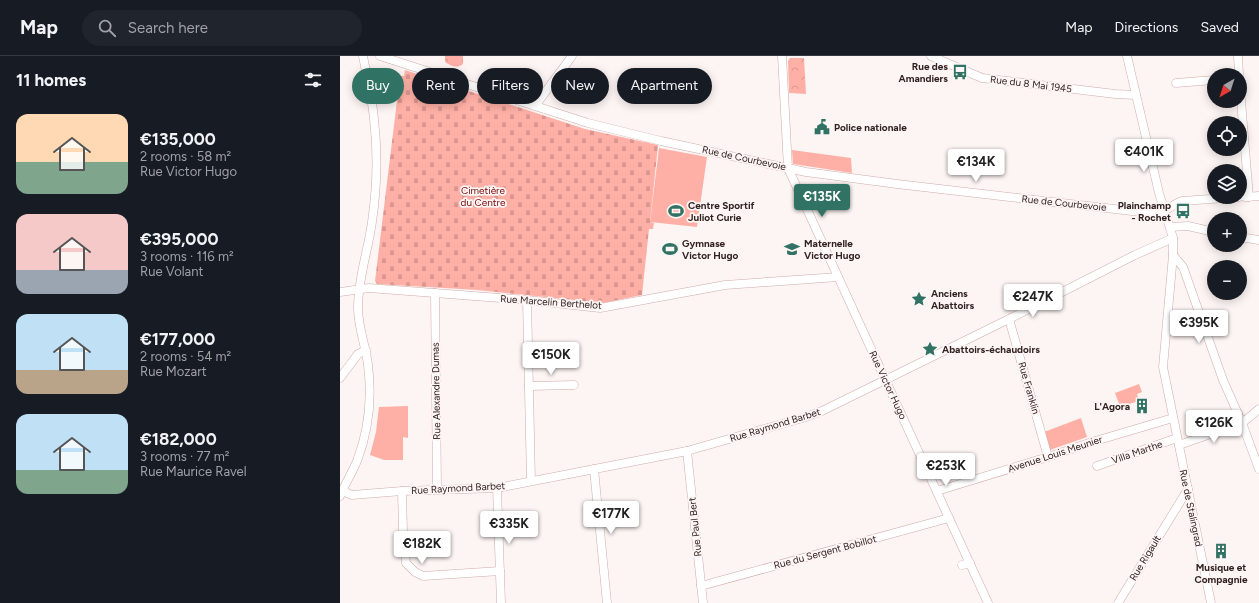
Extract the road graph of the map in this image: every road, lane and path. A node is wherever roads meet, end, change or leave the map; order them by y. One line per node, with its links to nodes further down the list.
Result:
1 (357, 56): 11 (street)
2 (363, 56): 11 (street)
3 (380, 56): 9 (street, Rue de Courbevoie)
4 (572, 56): 17 (street)
5 (782, 56): 19 (street)
6 (931, 56): 10 (street, Rue du 8 Mai 1945)
7 (1127, 56): 15 (street, Rue de Stalingrad)
8 (1238, 56): 12 (street)
9 (392, 58): 17 (street, Rue de Courbevoie)
10 (940, 58): 15 (street, Rue du 8 Mai 1945)
11 (365, 68)
12 (1239, 68)
13 (1207, 81): 14 (street)
14 (1176, 83)
15 (1136, 95): 23 (street, Rue de Stalingrad)
16 (371, 104): 31 (street)
17 (535, 106): 19 (street, Rue de Courbevoie)
18 (1242, 108): 21 (street)
19 (788, 168): 23 (street, Rue de Courbevoie); 30 (street, Rue Victor Hugo)
20 (1259, 196): 21 (street)
21 (1249, 197)
22 (1207, 199): 23 (street)
23 (1165, 212): 24 (street, Rue de Stalingrad)
24 (1170, 227): 25 (street); 26 (street, Rue de Stalingrad)
25 (1207, 230)
26 (1173, 238): 29 (street, Rue de Stalingrad); 35 (street, Rue Raymond Barbet)
27 (1247, 238): 28 (street)
28 (1259, 240)
29 (1173, 255): 44 (street, Rue de Stalingrad); 45 (street)
30 (838, 277): 34 (street, Rue Marcelin Berthelot); 40 (street, Rue Victor Hugo)
31 (359, 290): 32 (street, Rue Marcelin Berthelot); 33 (street, Rue Marcelin Berthelot); 36 (street)
32 (340, 292)
33 (435, 293): 34 (street, Rue Marcelin Berthelot); 55 (street, Rue Alexandre Dumas)
34 (527, 300): 42 (street)
35 (1009, 319): 40 (street, Rue Raymond Barbet); 48 (street, Rue Franklin)
36 (366, 350): 37 (street); 38 (street)
37 (368, 364): 38 (street); 58 (street)
38 (350, 366): 39 (street)
39 (340, 378)
40 (885, 379): 47 (street, Rue Raymond Barbet); 57 (street, Rue Victor Hugo)
41 (574, 385): 42 (street)
42 (529, 386): 52 (street)
43 (1259, 408): 45 (street)
44 (1173, 418): 46 (street, Rue de Stalingrad); 48 (street, Avenue Louis Meunier)
45 (1242, 423): 46 (street, Villa Marthe); 51 (street)
46 (1178, 442): 49 (street, Villa Marthe); 54 (street, Rue de Stalingrad)
47 (687, 451): 50 (street, Rue Raymond Barbet); 63 (street, Rue Paul Bert)
48 (1048, 457): 57 (street, Avenue Louis Meunier)
49 (1097, 466)
50 (594, 469): 52 (street, Rue Raymond Barbet); 65 (street)
51 (1259, 469)
52 (531, 481): 53 (street, Rue Raymond Barbet)
53 (497, 488): 55 (street, Rue Raymond Barbet); 62 (street)
54 (1188, 488): 59 (street, Rue de Stalingrad); 60 (street, Rue Rigault)
55 (437, 490): 56 (street, Rue Raymond Barbet)
56 (402, 491): 58 (street, Rue Raymond Barbet); 62 (street)
57 (937, 491): 61 (street, Rue Victor Hugo)
58 (341, 494)
59 (1191, 505): 60 (street); 69 (street, Rue de Stalingrad)
60 (1173, 512): 68 (street, Rue Rigault)
61 (949, 518): 63 (street, Rue du Sergent Bobillot); 67 (street, Rue Victor Hugo)
62 (500, 571): 64 (street)
63 (701, 586): 66 (street, Rue Paul Bert)
64 (501, 603)
65 (607, 603)
66 (703, 603)
67 (988, 603)
68 (1118, 603)
69 (1211, 603)

